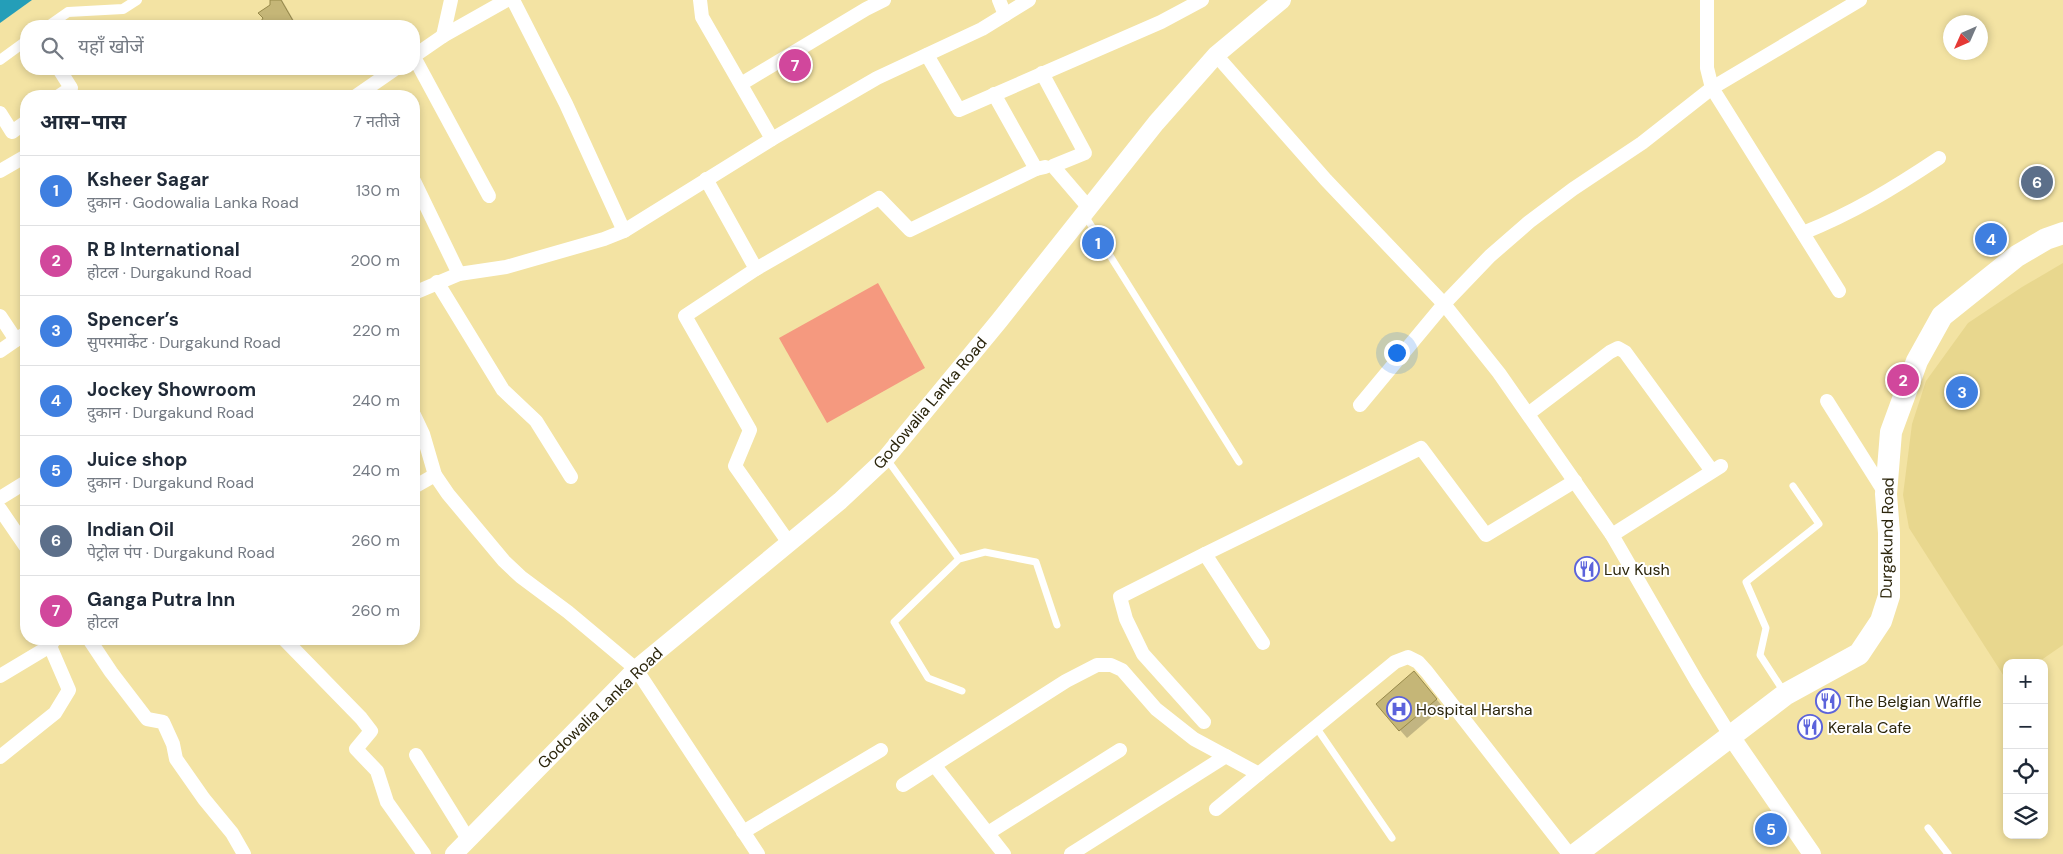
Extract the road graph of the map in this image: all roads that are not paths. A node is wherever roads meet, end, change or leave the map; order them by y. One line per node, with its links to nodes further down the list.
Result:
1 (137, 0): 15 (street)
2 (451, 0): 16 (street)
3 (507, 0): 16 (street)
4 (513, 0): 43 (street)
5 (700, 0): 26 (street)
6 (884, 0): 13 (street)
7 (999, 0): 14 (street)
8 (1029, 0): 14 (street)
9 (1202, 0): 23 (street)
10 (1282, 0): 20 (street, Godowalia Lanka Road)
11 (1707, 0): 27 (street)
12 (1860, 0): 27 (street)
13 (864, 4): 26 (street)
14 (1005, 14): 19 (street)
15 (57, 20)
16 (443, 36): 18 (street)
17 (20, 45): 21 (street)
18 (420, 53)
19 (927, 55): 30 (street); 33 (street)
20 (1216, 55): 42 (street, Godowalia Lanka Road); 51 (street)
21 (0, 60)
22 (420, 68): 41 (street)
23 (1042, 73): 30 (street); 36 (street)
24 (62, 75): 28 (street)
25 (386, 75): 29 (street)
26 (740, 84): 33 (street)
27 (1712, 88): 44 (street); 51 (street)
28 (67, 90)
29 (365, 90)
30 (994, 94): 37 (street)
31 (0, 113): 32 (street)
32 (20, 129)
33 (772, 138): 39 (street)
34 (1939, 158): 44 (street)
35 (20, 159): 38 (street)
36 (1053, 166): 37 (street); 42 (street)
37 (1036, 169): 46 (street)
38 (0, 171)
39 (706, 179): 43 (street); 46 (street)
40 (420, 193): 47 (street)
41 (489, 196)
42 (1087, 211): 60 (street, Godowalia Lanka Road); 61 (lane)
43 (624, 231): 47 (street)
44 (1803, 233): 50 (street)
45 (2063, 233): 68 (main road, Durgakund Road)
46 (756, 269): 73 (street)
47 (459, 274): 48 (street)
48 (437, 282): 49 (street); 63 (street)
49 (420, 290)
50 (1839, 291)
51 (1444, 304): 57 (street); 58 (street)
52 (0, 316): 53 (street)
53 (20, 336)
54 (20, 338): 55 (street)
55 (0, 351)
56 (1827, 401): 68 (street)
57 (1360, 405)
58 (1528, 414): 64 (street); 71 (street)
59 (420, 428): 62 (street)
60 (886, 458): 73 (street, Godowalia Lanka Road); 75 (lane)
61 (1239, 462)
62 (435, 475): 65 (street); 82 (street)
63 (571, 477)
64 (1575, 480): 71 (street); 74 (street)
65 (420, 484)
66 (20, 486): 69 (street)
67 (1793, 486): 85 (lane)
68 (1886, 494): 85 (main road, Durgakund Road)
69 (0, 498)
70 (0, 509): 72 (street)
71 (1612, 535): 88 (street)
72 (20, 538)
73 (789, 543): 82 (street, Godowalia Lanka Road)
74 (1205, 554): 77 (street); 86 (street)
75 (959, 560): 76 (lane); 84 (lane)
76 (1056, 625)
77 (1263, 643)
78 (47, 645): 83 (street)
79 (53, 645): 93 (street)
80 (93, 645): 103 (street)
81 (290, 645): 104 (street)
82 (636, 669): 99 (street); 102 (street, Godowalia Lanka Road)
83 (0, 676)
84 (962, 691)
85 (1786, 694): 88 (main road, Durgakund Road)
86 (1204, 722)
87 (1316, 727): 95 (street); 101 (lane); 109 (street)
88 (1730, 735): 110 (main road, Durgakund Road); 111 (street)
89 (882, 750): 99 (street)
90 (1120, 750): 100 (street)
91 (416, 755): 102 (street)
92 (1226, 756): 94 (street); 95 (street); 108 (street)
93 (0, 757)
94 (935, 766): 96 (street); 100 (street)
95 (1259, 774): 97 (street)
96 (903, 785)
97 (1216, 809)
98 (1928, 828): 112 (lane)
99 (743, 832): 106 (street)
100 (988, 833): 107 (street)
101 (1392, 838)
102 (468, 839): 105 (street, Godowalia Lanka Road)
103 (244, 854)
104 (424, 854)
105 (454, 854)
106 (758, 854)
107 (1004, 854)
108 (1071, 854)
109 (1569, 854)
110 (1576, 854)
111 (1811, 854)
112 (1948, 854)

